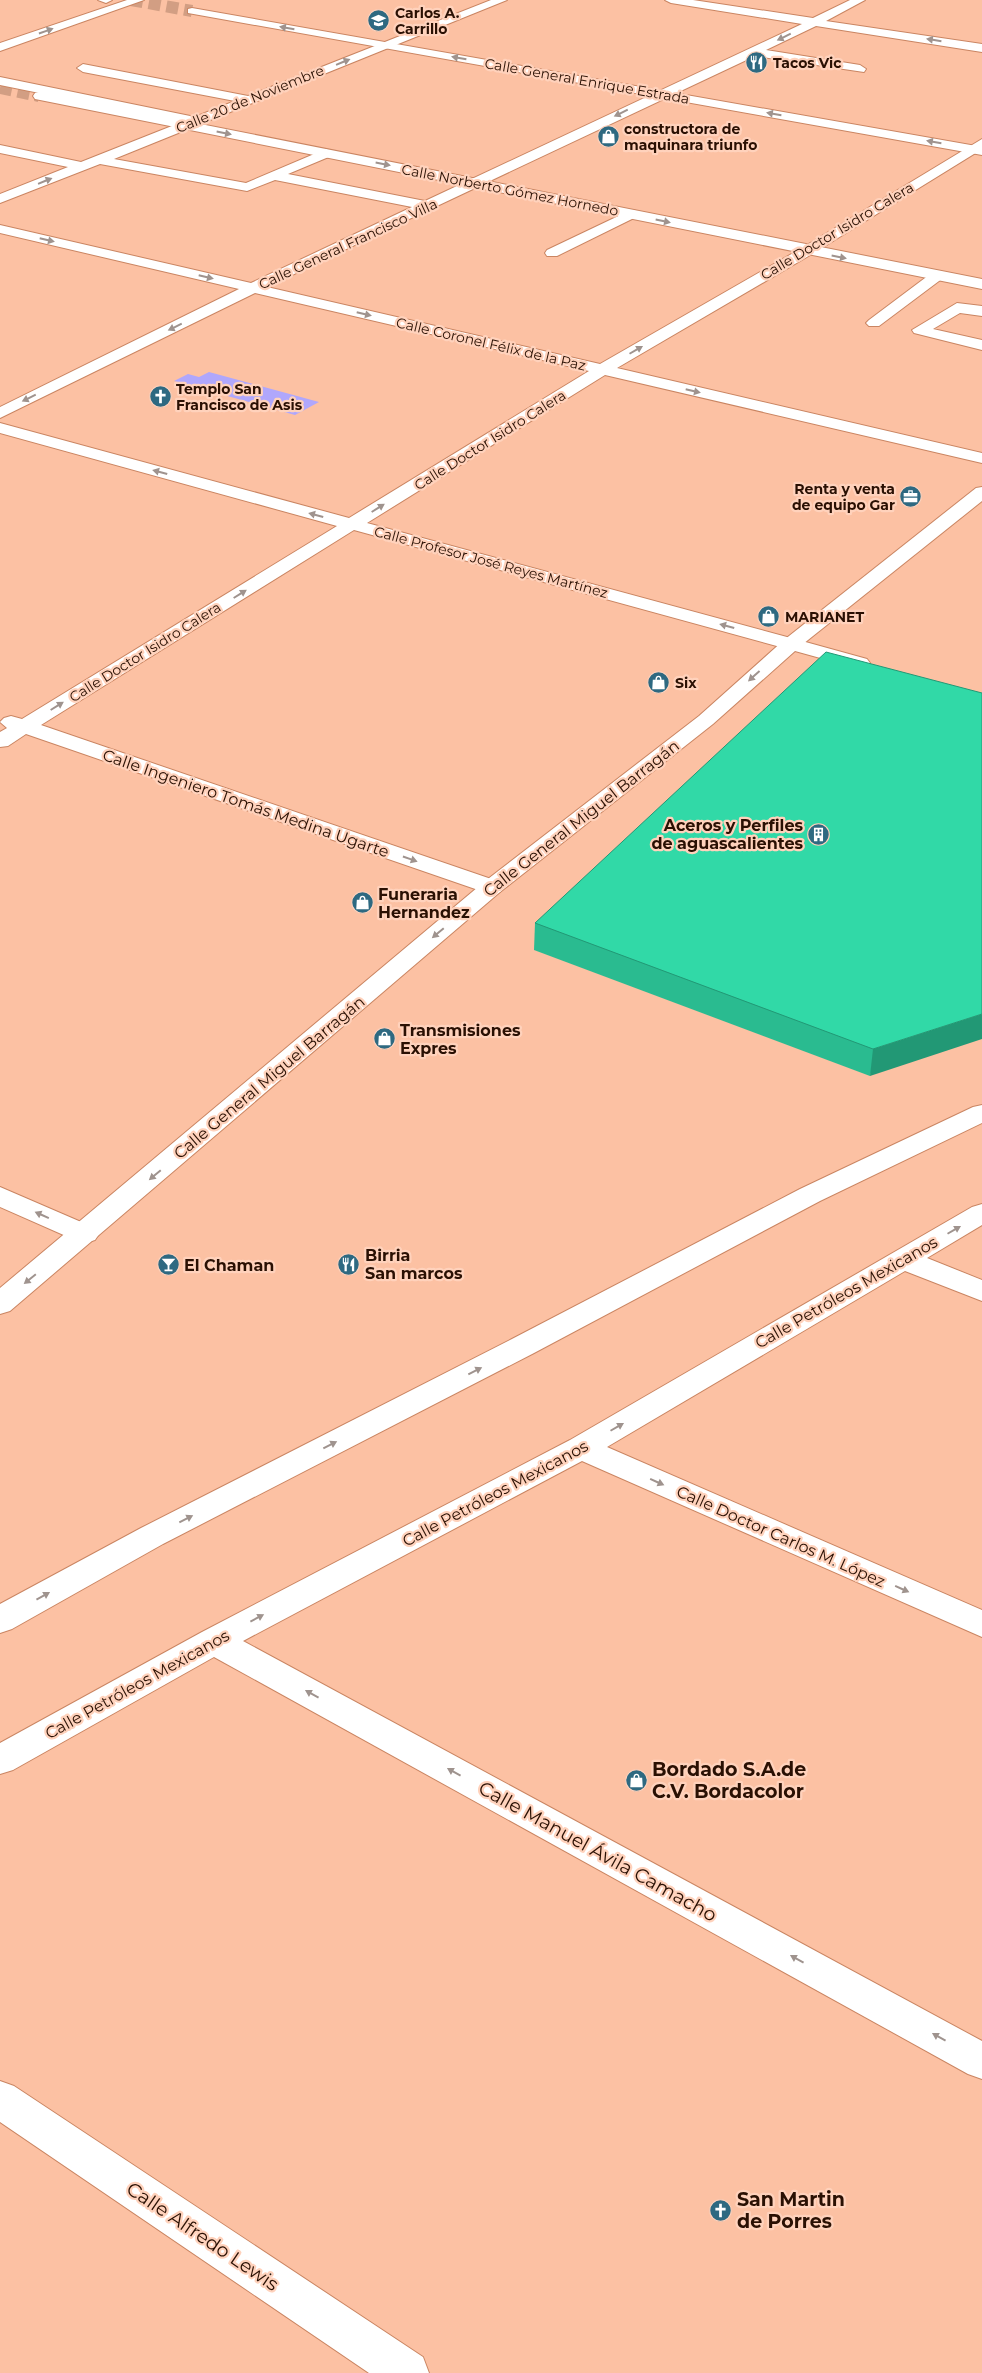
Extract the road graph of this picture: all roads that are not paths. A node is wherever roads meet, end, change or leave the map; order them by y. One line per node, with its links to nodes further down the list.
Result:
1 (105, 0): 8 (street)
2 (138, 0): 10 (street, one-way to 2)
3 (501, 0): 9 (street, Calle 20 de Noviembre)
4 (671, 0): 7 (street)
5 (859, 0): 7 (street, Calle General Francisco Villa)
6 (192, 11): 9 (street, Calle General Enrique Estrada, one-way to 6)
7 (814, 22): 11 (street, one-way to 7); 12 (street, Calle General Francisco Villa, one-way to 12)
8 (0, 36)
9 (386, 45): 17 (street, Calle General Enrique Estrada, one-way to 9); 19 (street, Calle 20 de Noviembre, one-way to 9)
10 (0, 47)
11 (982, 48)
12 (754, 52): 14 (street); 17 (street, Calle General Francisco Villa)
13 (84, 68): 19 (street)
14 (860, 69)
15 (0, 81): 20 (street, Calle Norberto Gómez Hornedo)
16 (0, 93): 20 (street, Calle Norberto Gómez Hornedo)
17 (660, 94): 21 (street, Calle General Enrique Estrada, one-way to 17); 27 (street, Calle General Francisco Villa, one-way to 27)
18 (39, 96): 20 (street, Calle Norberto Gómez Hornedo)
19 (250, 100): 20 (street, Calle 20 de Noviembre)
20 (186, 125): 23 (street, Calle Norberto Gómez Hornedo, one-way to 23); 24 (street, Calle 20 de Noviembre)
21 (979, 148): 32 (street, Calle Doctor Isidro Calera)
22 (0, 149): 25 (street)
23 (326, 153): 26 (street); 27 (street, Calle Norberto Gómez Hornedo, one-way to 27)
24 (100, 160): 25 (street, Calle 20 de Noviembre); 26 (street)
25 (82, 166): 28 (street, Calle 20 de Noviembre, one-way to 25)
26 (277, 176): 29 (street)
27 (478, 182): 29 (street, Calle General Francisco Villa); 30 (street, Calle Norberto Gómez Hornedo)
28 (0, 199)
29 (430, 206): 36 (street, Calle General Francisco Villa)
30 (631, 214): 32 (street, Calle Norberto Gómez Hornedo, one-way to 32); 33 (street)
31 (0, 229): 36 (street, Calle Coronel Félix de la Paz, one-way to 36)
32 (807, 250): 34 (street, Calle Norberto Gómez Hornedo, one-way to 34); 40 (street, Calle Doctor Isidro Calera, one-way to 32)
33 (552, 253)
34 (938, 275): 35 (street, Calle Norberto Gómez Hornedo); 38 (street)
35 (982, 284)
36 (253, 288): 40 (street, Calle Coronel Félix de la Paz, one-way to 40); 41 (street, Calle General Francisco Villa, one-way to 41)
37 (982, 311): 39 (street)
38 (874, 322)
39 (982, 346)
40 (602, 370): 43 (street, Calle Coronel Félix de la Paz, one-way to 43); 45 (street, Calle Doctor Isidro Calera, one-way to 40)
41 (0, 413)
42 (0, 428): 45 (street, Calle Profesor José Reyes Martínez, one-way to 42)
43 (982, 458)
44 (982, 492): 46 (street, Calle General Miguel Barragán)
45 (352, 525): 46 (street, Calle Profesor José Reyes Martínez, one-way to 45); 49 (street, Calle Doctor Isidro Calera, one-way to 45)
46 (791, 644): 47 (street, Calle Profesor José Reyes Martínez); 51 (street, Calle General Miguel Barragán, one-way to 51)
47 (877, 668)
48 (0, 718): 49 (street, Calle Ingeniero Tomás Medina Ugarte)
49 (24, 727): 50 (street, Calle Doctor Isidro Calera); 51 (street, Calle Ingeniero Tomás Medina Ugarte, one-way to 51)
50 (0, 741)
51 (492, 887): 55 (street, Calle General Miguel Barragán, one-way to 55)
52 (982, 1113): 60 (street, one-way to 52)
53 (0, 1196): 55 (street, one-way to 53)
54 (982, 1213): 56 (street, Calle Petróleos Mexicanos, one-way to 54)
55 (85, 1234): 58 (street, Calle General Miguel Barragán, one-way to 58)
56 (903, 1259): 57 (street); 59 (street, Calle Petróleos Mexicanos, one-way to 56)
57 (982, 1291)
58 (0, 1304)
59 (581, 1448): 61 (street, Calle Doctor Carlos M. López, one-way to 61); 62 (street, Calle Petróleos Mexicanos, one-way to 59)
60 (0, 1620)
61 (982, 1624)
62 (214, 1641): 63 (street, Calle Petróleos Mexicanos); 64 (street, Calle Manuel Ávila Camacho, one-way to 62)
63 (0, 1760)
64 (982, 2061)
65 (0, 2099): 66 (street, Calle Alfredo Lewis)
66 (407, 2373)

